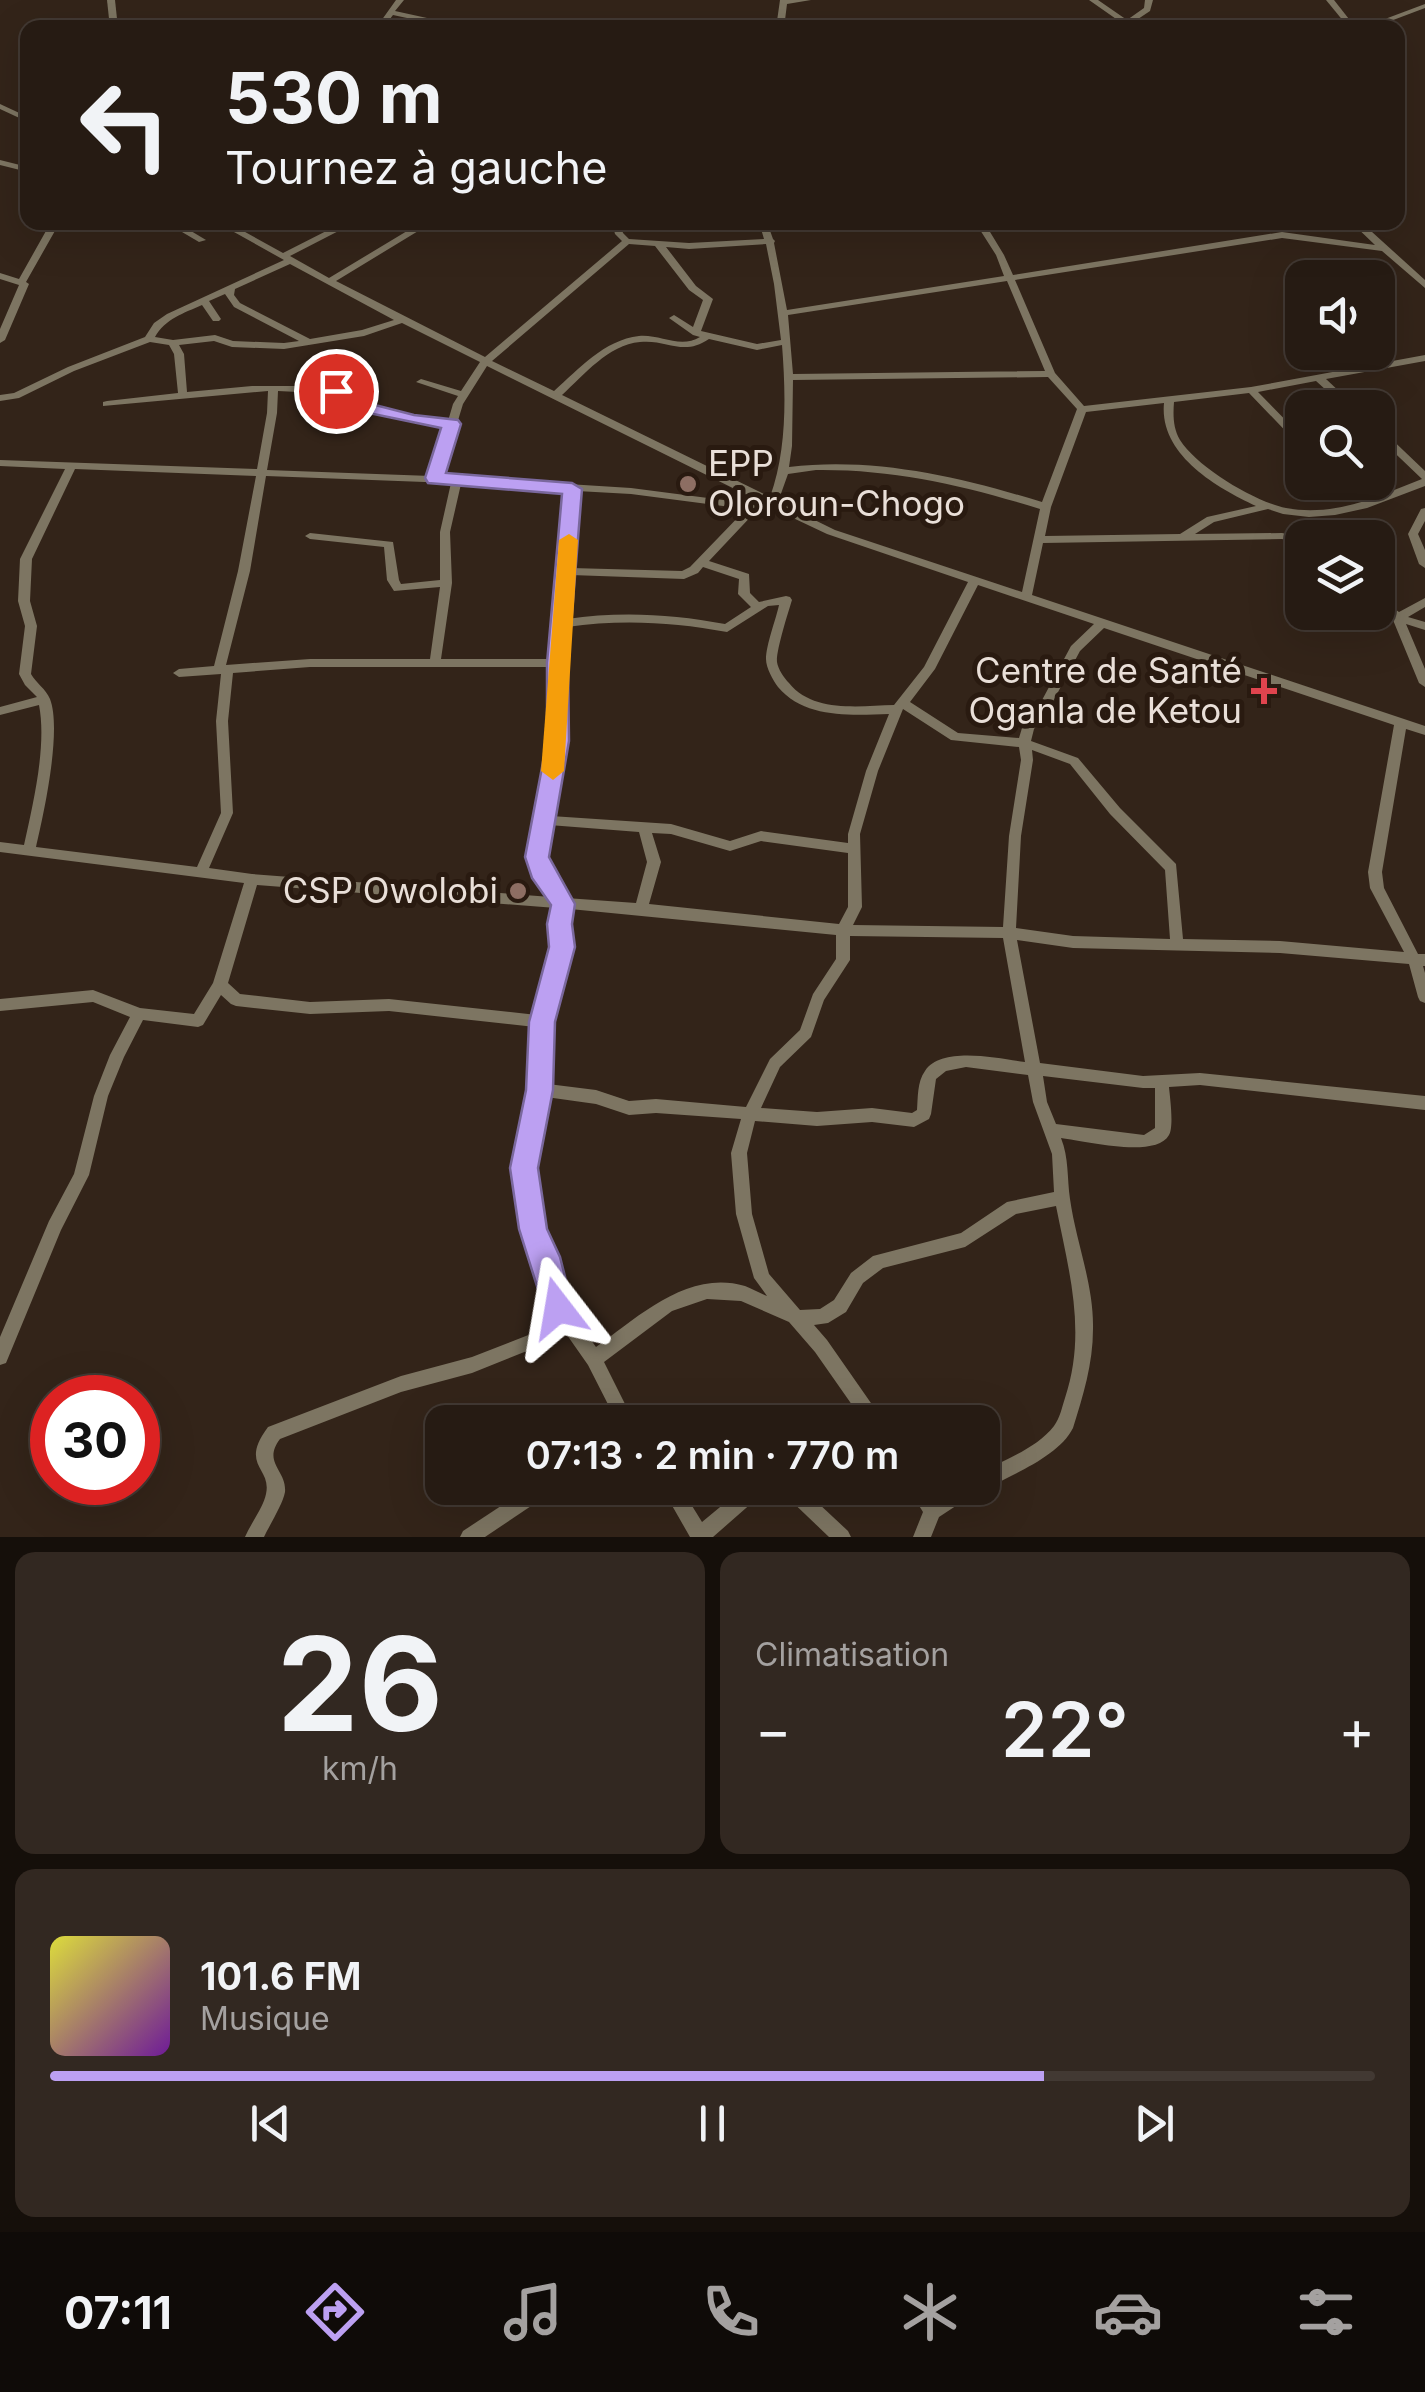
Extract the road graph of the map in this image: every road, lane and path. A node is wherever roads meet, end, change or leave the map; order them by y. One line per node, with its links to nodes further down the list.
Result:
1 (400, 0): 7 (street)
2 (806, 0): 5 (street)
3 (1094, 0): 10 (street)
4 (1330, 0): 11 (street)
5 (784, 1)
6 (1425, 6): 12 (street)
7 (390, 12): 8 (street); 9 (street)
8 (384, 20)
9 (420, 20)
10 (1124, 20)
11 (1346, 20)
12 (1386, 20)
13 (51, 230): 30 (street)
14 (184, 230): 22 (street)
15 (234, 230): 27 (street)
16 (338, 230): 27 (street)
17 (416, 230): 31 (street)
18 (618, 230): 23 (street)
19 (766, 230): 24 (street)
20 (984, 230): 29 (street)
21 (1364, 230): 26 (street)
22 (202, 240)
23 (626, 241): 25 (street); 47 (street)
24 (771, 242): 25 (street); 35 (street)
25 (657, 243): 39 (street)
26 (1385, 249): 29 (street); 32 (street)
27 (288, 258): 31 (street); 33 (street)
28 (0, 276): 30 (street)
29 (1007, 279): 35 (street); 50 (street)
30 (22, 281): 41 (street)
31 (330, 281): 38 (street)
32 (1425, 285)
33 (231, 290): 34 (street); 44 (street)
34 (205, 302): 37 (street); 40 (street)
35 (785, 312): 42 (street)
36 (674, 318): 39 (street)
37 (216, 319)
38 (402, 320): 44 (street); 47 (street)
39 (701, 335): 45 (street); 58 (street)
40 (150, 339): 43 (street); 60 (street)
41 (0, 340)
42 (784, 342): 45 (street); 48 (street)
43 (173, 343): 44 (street); 59 (street)
44 (312, 343)
45 (757, 346): 48 (street)
46 (1420, 360): 49 (street); 52 (street)
47 (485, 362): 57 (street); 58 (street)
48 (786, 362): 51 (street)
49 (1425, 371)
50 (1051, 374): 51 (street); 63 (street)
51 (790, 377): 69 (street)
52 (1320, 379): 55 (street); 56 (street)
53 (420, 382): 57 (street)
54 (272, 390): 59 (street); 64 (street); 70 (street)
55 (1251, 390): 61 (street); 65 (street)
56 (1332, 390)
57 (464, 395): 64 (street)
58 (555, 396): 76 (street)
59 (183, 397): 62 (street)
60 (0, 398)
61 (1169, 401): 63 (street); 78 (street)
62 (106, 404)
63 (1082, 409): 77 (street)
64 (452, 424): 71 (street)
65 (1285, 425)
66 (1395, 449): 72 (street)
67 (0, 463): 68 (street)
68 (71, 466): 70 (street); 105 (street)
69 (782, 471): 76 (street); 77 (street)
70 (259, 474): 71 (street); 102 (street)
71 (435, 478): 73 (street)
72 (1425, 479): 75 (street)
73 (457, 480): 74 (street); 91 (street)
74 (572, 489): 79 (street); 89 (street)
75 (1371, 502): 81 (street)
76 (772, 505): 79 (street); 90 (street)
77 (1046, 506): 86 (street)
78 (1264, 506): 81 (street); 84 (street)
79 (754, 507): 87 (street)
80 (1425, 511): 88 (street)
81 (1292, 515): 82 (street)
82 (1294, 520)
83 (310, 536): 91 (street)
84 (1184, 536): 85 (street); 86 (street)
85 (1285, 537)
86 (1041, 540): 92 (street)
87 (702, 563): 89 (street); 94 (street)
88 (1425, 564)
89 (566, 571): 97 (street)
90 (974, 581): 92 (street); 106 (street)
91 (446, 583): 100 (street)
92 (1026, 597): 98 (street)
93 (1425, 602): 96 (street)
94 (758, 608): 97 (street); 106 (street)
95 (1395, 616): 96 (street)
96 (1398, 618): 99 (street); 104 (street)
97 (562, 624): 101 (street)
98 (1101, 624): 108 (street); 110 (street)
99 (1425, 626)
100 (435, 663): 101 (street); 102 (street)
101 (558, 663): 111 (street)
102 (223, 669): 103 (street); 116 (street)
103 (180, 673)
104 (1425, 683)
105 (44, 699): 107 (street); 115 (street)
106 (899, 705): 110 (street); 114 (street)
107 (0, 710)
108 (1401, 723): 109 (street); 123 (street)
109 (1425, 729)
110 (1024, 744): 121 (street); 122 (street)
111 (545, 820): 112 (street); 118 (street)
112 (644, 828): 114 (street); 119 (street)
113 (0, 847): 115 (street)
114 (853, 849): 120 (street)
115 (28, 850): 116 (street)
116 (202, 872): 117 (street)
117 (252, 880): 118 (street); 124 (street)
118 (563, 904): 119 (street); 128 (street)
119 (641, 909): 120 (street)
120 (844, 930): 121 (street); 133 (street)
121 (1009, 933): 122 (street); 129 (street)
122 (1177, 945): 123 (street)
123 (1420, 960): 125 (street)
124 (220, 986): 127 (street); 128 (street)
125 (1425, 997)
126 (0, 1005): 127 (street)
127 (139, 1014): 138 (street)
128 (542, 1022): 131 (street)
129 (1036, 1071): 130 (street); 133 (street); 134 (street)
130 (1162, 1084): 132 (street); 134 (street)
131 (540, 1090): 133 (street); 137 (street)
132 (1425, 1104)
133 (750, 1116): 136 (street)
134 (1053, 1130): 135 (street)
135 (1062, 1198): 136 (street); 142 (street)
136 (799, 1318): 139 (street); 141 (street)
137 (568, 1327): 139 (street); 151 (street)
138 (0, 1358)
139 (594, 1359): 140 (street)
140 (616, 1405)
141 (862, 1405)
142 (1000, 1472)
143 (517, 1505): 152 (street)
144 (681, 1505): 150 (street)
145 (736, 1505): 150 (street)
146 (808, 1505): 153 (street)
147 (928, 1505): 149 (street)
148 (942, 1505): 149 (street)
149 (932, 1512): 154 (street)
150 (700, 1536)
151 (254, 1537)
152 (469, 1537)
153 (842, 1537)
154 (922, 1537)

